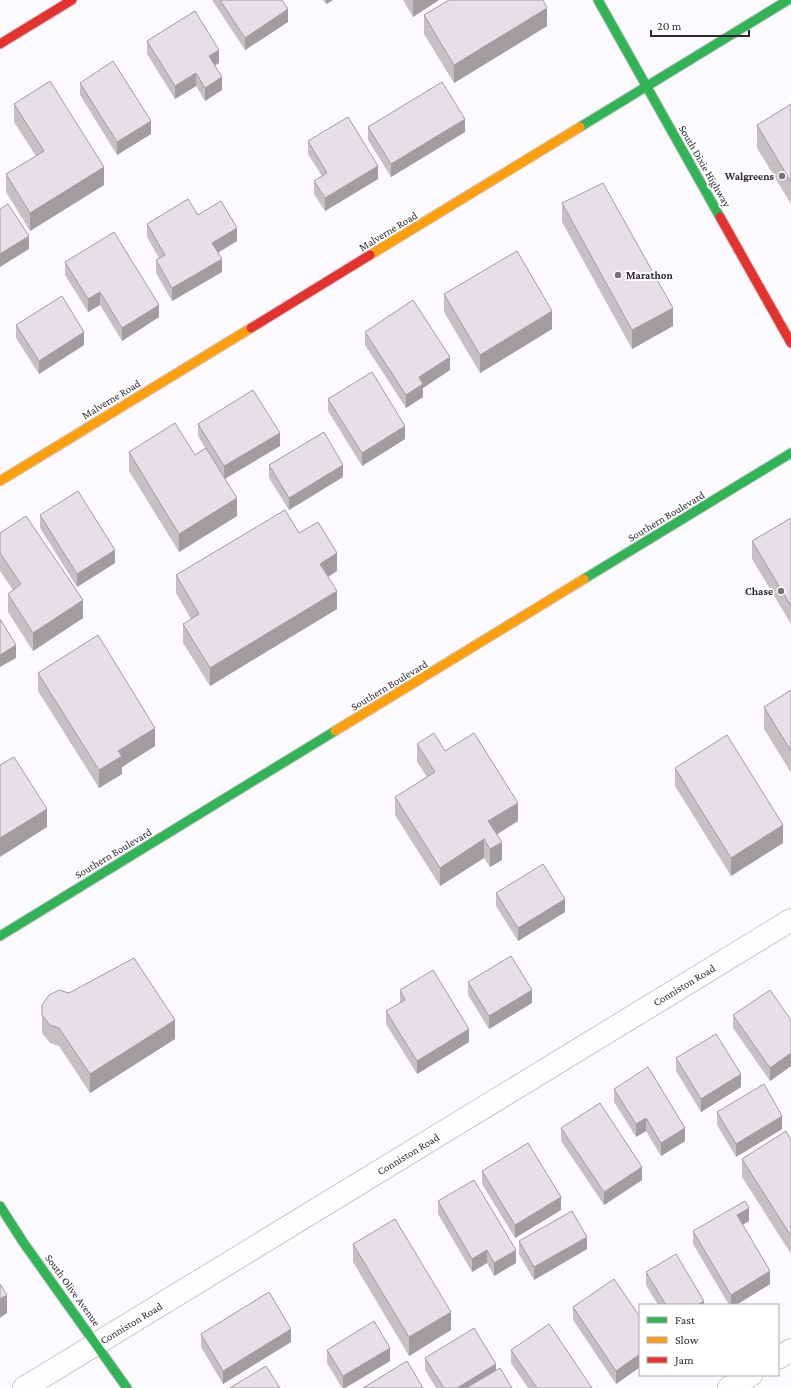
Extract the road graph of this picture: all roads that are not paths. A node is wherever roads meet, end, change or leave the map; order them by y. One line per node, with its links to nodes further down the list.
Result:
1 (72, 0): 4 (main road)
2 (598, 0): 5 (main road, South Dixie Highway)
3 (788, 0): 5 (main road, Malverne Road)
4 (0, 44)
5 (646, 87): 6 (main road, South Dixie Highway); 8 (main road, Malverne Road)
6 (791, 343)
7 (791, 453): 10 (main road, Southern Boulevard)
8 (0, 481)
9 (791, 920): 12 (street, Conniston Road)
10 (0, 936)
11 (0, 1206): 12 (main road, South Olive Avenue)
12 (97, 1344): 16 (street, Conniston Road); 17 (main road, South Olive Avenue)
13 (791, 1350): 14 (street)
14 (779, 1357)
15 (749, 1376): 18 (street)
16 (24, 1388)
17 (127, 1388)
18 (730, 1388)

